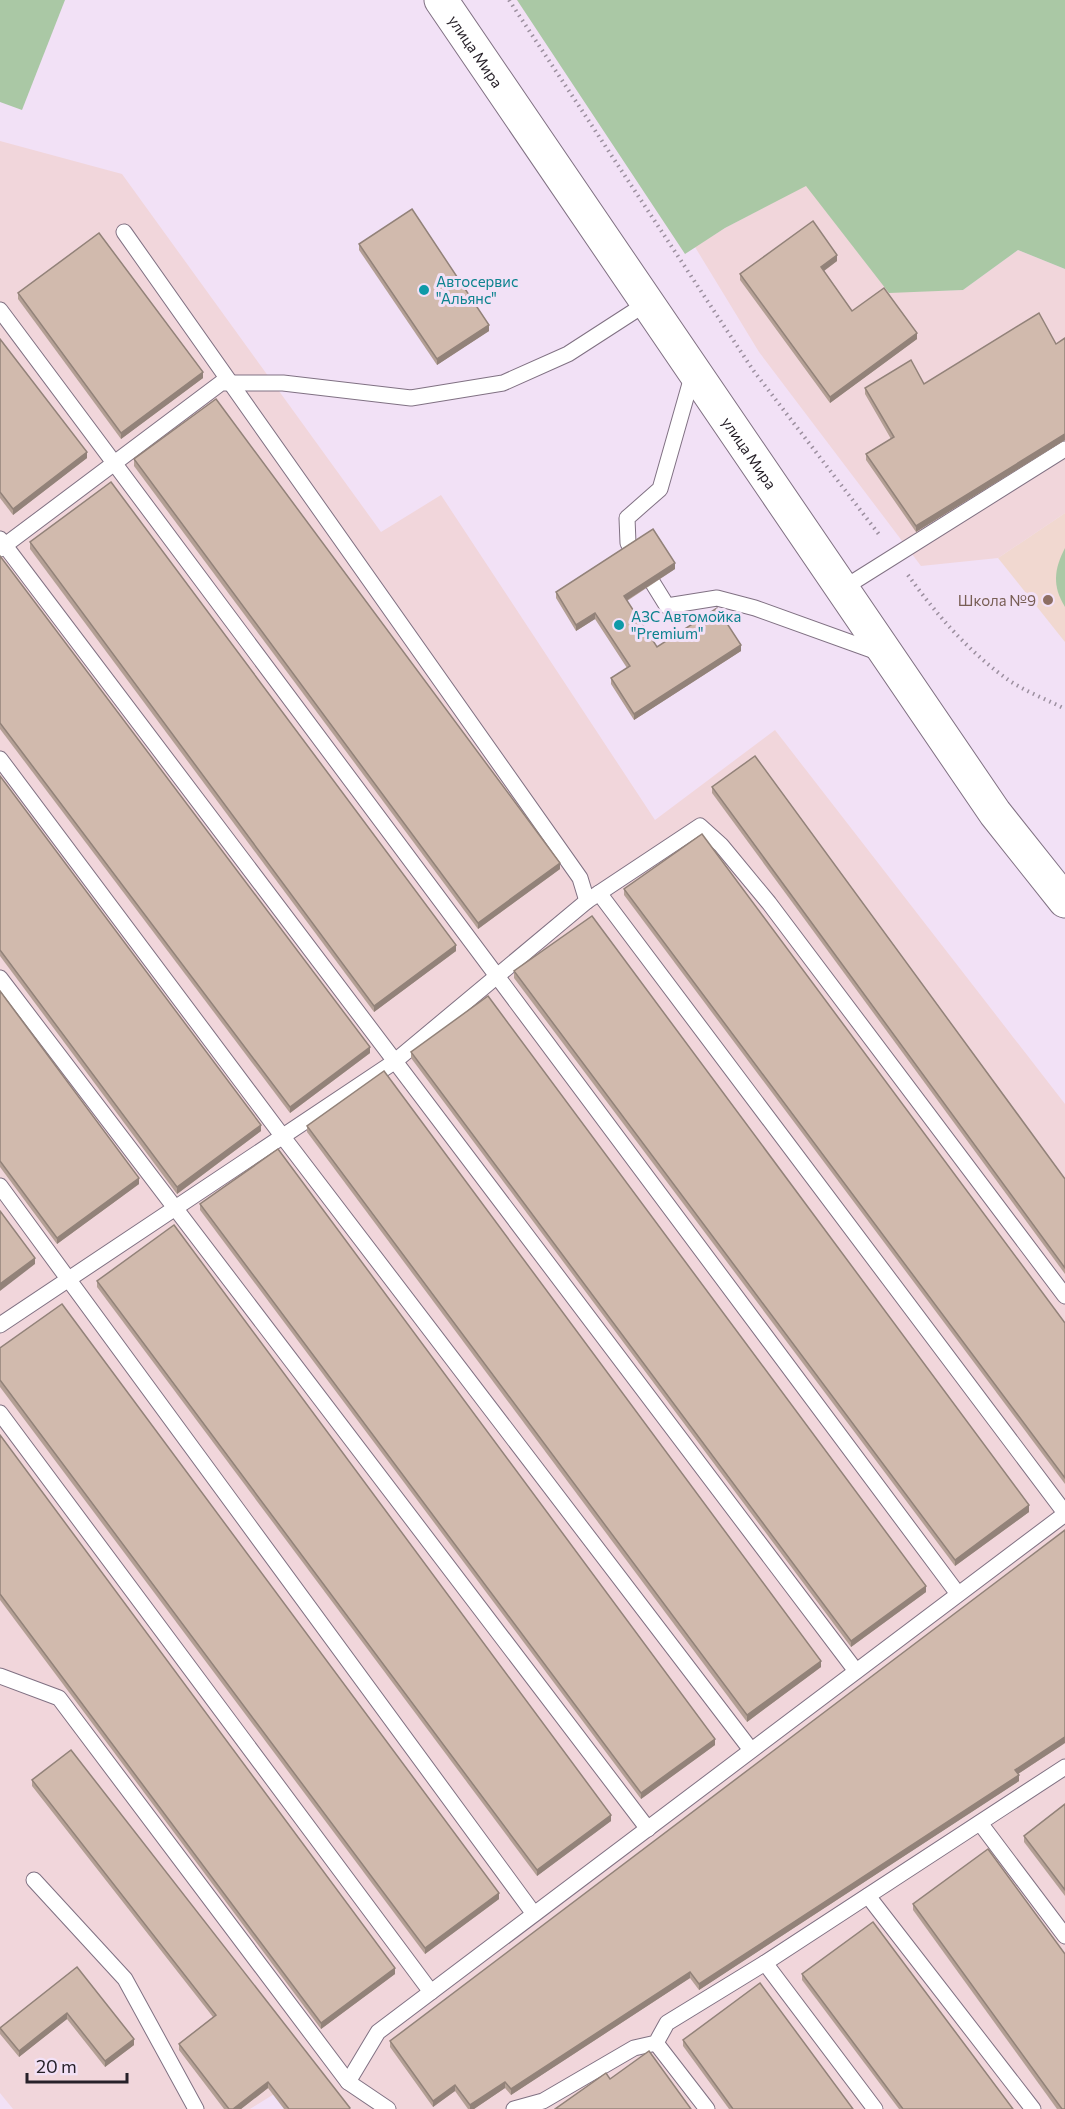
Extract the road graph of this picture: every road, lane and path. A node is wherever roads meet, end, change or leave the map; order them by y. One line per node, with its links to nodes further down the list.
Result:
1 (441, 0): 4 (main road, улица Мира)
2 (509, 0): 11 (path)
3 (124, 232): 7 (lane)
4 (647, 303): 6 (main road, улица Мира); 7 (lane)
5 (0, 310): 9 (lane)
6 (693, 370): 12 (main road, улица Мира); 13 (lane)
7 (231, 383): 9 (lane); 16 (lane)
8 (1065, 449): 11 (lane)
9 (114, 463): 10 (lane); 18 (lane)
10 (2, 545): 20 (lane)
11 (896, 557): 12 (lane); 14 (path)
12 (842, 589): 13 (main road, улица Мира)
13 (888, 656): 17 (main road, улица Мира)
14 (1065, 709)
15 (0, 759): 21 (lane)
16 (593, 897): 18 (lane); 25 (lane); 28 (lane)
17 (1065, 901)
18 (495, 977): 20 (lane); 29 (lane)
19 (0, 978): 23 (lane)
20 (394, 1062): 21 (lane); 30 (lane)
21 (283, 1137): 23 (lane); 32 (lane)
22 (0, 1186): 24 (lane)
23 (176, 1210): 24 (lane); 35 (lane)
24 (70, 1279): 26 (lane); 38 (lane)
25 (1065, 1296)
26 (0, 1325)
27 (0, 1413): 41 (lane)
28 (1065, 1513): 29 (lane)
29 (958, 1594): 30 (lane)
30 (856, 1671): 32 (lane)
31 (0, 1676): 43 (lane)
32 (751, 1750): 35 (lane)
33 (1065, 1767): 34 (lane)
34 (980, 1823): 37 (lane); 39 (lane)
35 (648, 1829): 38 (lane)
36 (34, 1880): 44 (lane)
37 (868, 1896): 40 (lane); 49 (lane)
38 (534, 1914): 41 (lane)
39 (1065, 1936)
40 (765, 1963): 42 (lane); 48 (lane)
41 (431, 1992): 43 (lane)
42 (656, 2043): 46 (lane); 47 (lane)
43 (348, 2082): 45 (lane)
44 (196, 2109)
45 (388, 2109)
46 (514, 2109)
47 (707, 2109)
48 (875, 2109)
49 (1033, 2109)

